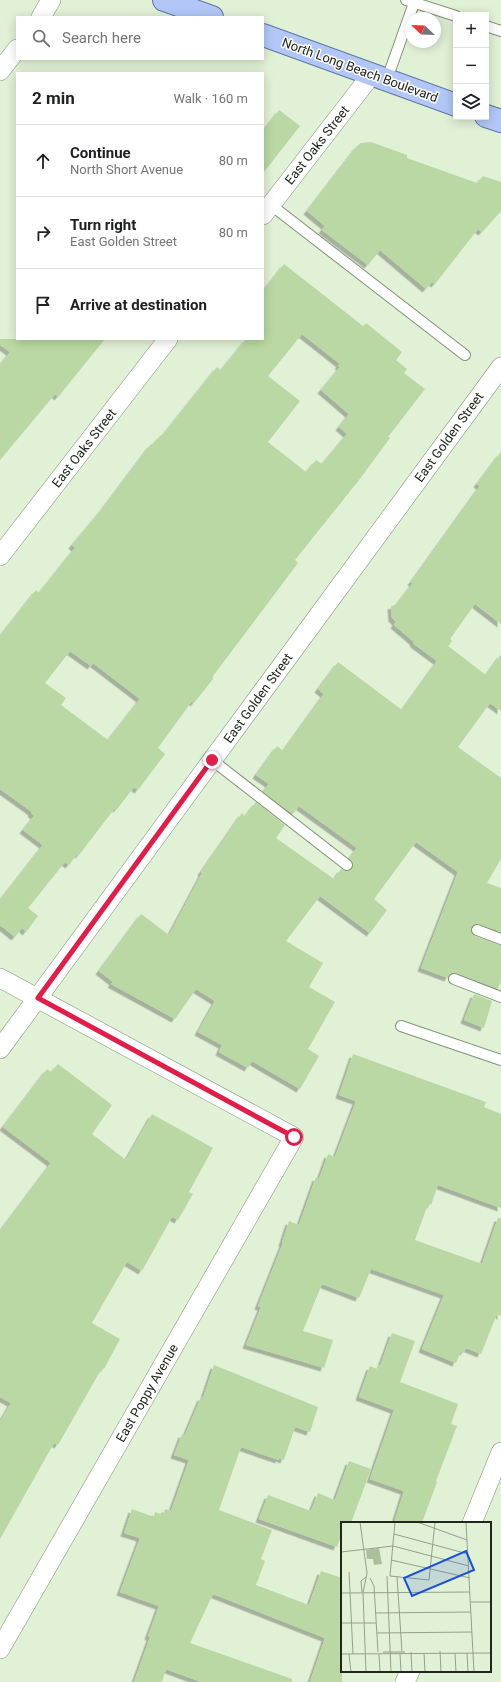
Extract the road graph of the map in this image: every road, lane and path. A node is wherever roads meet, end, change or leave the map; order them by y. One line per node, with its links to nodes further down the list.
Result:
1 (51, 0): 5 (street)
2 (164, 0): 6 (main road)
3 (410, 1): 4 (lane); 12 (lane)
4 (453, 15)
5 (43, 16)
6 (209, 16)
7 (489, 27): 8 (lane)
8 (501, 31)
9 (264, 35): 12 (main road, North Long Beach Boulevard)
10 (16, 50): 11 (street)
11 (0, 71)
12 (379, 77): 13 (main road, North Long Beach Boulevard); 16 (street, East Oaks Street)
13 (453, 104)
14 (489, 117): 15 (main road)
15 (501, 121)
16 (267, 210): 18 (lane)
17 (167, 340): 20 (street, East Oaks Street)
18 (465, 355)
19 (501, 368): 21 (street, East Golden Street)
20 (0, 556)
21 (212, 760): 22 (lane); 28 (street, East Golden Street)
22 (347, 864)
23 (477, 930): 24 (lane)
24 (501, 939)
25 (0, 978): 28 (street)
26 (454, 979): 27 (lane)
27 (501, 997)
28 (38, 998): 30 (street, East Golden Street); 34 (street, East Poppy Avenue)
29 (401, 1026): 31 (lane)
30 (0, 1050)
31 (501, 1060)
32 (501, 1452): 33 (street)
33 (472, 1522)
34 (0, 1649)
35 (410, 1672): 36 (street)
36 (405, 1682)

